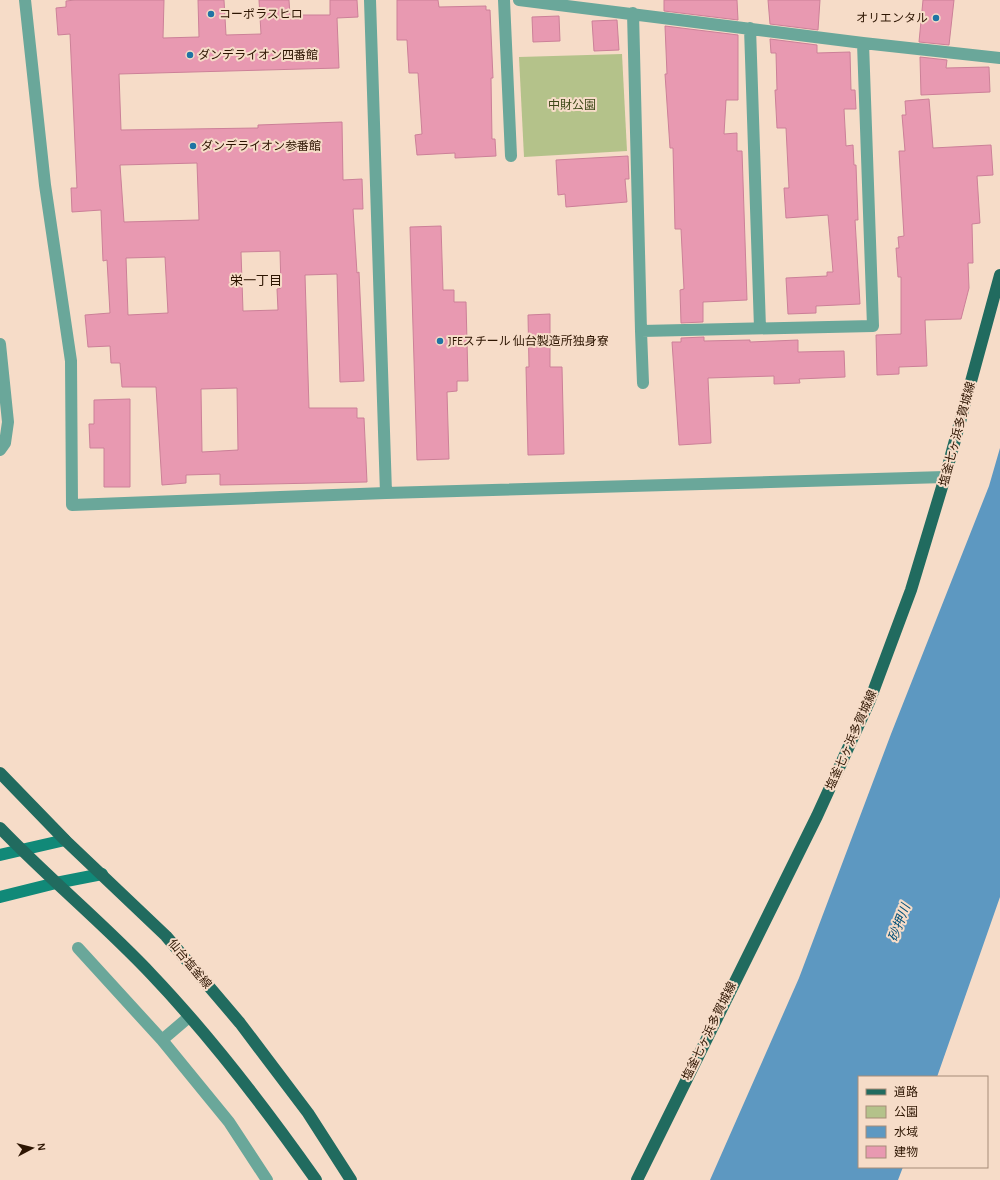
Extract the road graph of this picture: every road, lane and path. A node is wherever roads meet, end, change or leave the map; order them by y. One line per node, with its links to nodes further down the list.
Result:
1 (25, 0): 17 (street)
2 (370, 0): 17 (street)
3 (504, 0): 9 (street)
4 (519, 0): 5 (street)
5 (633, 13): 6 (street); 12 (street)
6 (750, 28): 7 (street); 11 (street)
7 (863, 43): 8 (street); 11 (street)
8 (1000, 58)
9 (511, 156)
10 (1000, 275): 16 (main road, 塩釜七ヶ浜多賀城線)
11 (760, 328): 12 (street)
12 (641, 331): 14 (street)
13 (0, 344): 15 (street)
14 (643, 383)
15 (0, 450)
16 (945, 477): 17 (street); 32 (main road, 塩釜七ヶ浜多賀城線)
17 (386, 493)
18 (0, 773): 20 (main road, 仙台塩釜線)
19 (0, 828): 21 (main road)
20 (65, 840): 21 (street); 23 (main road, 仙台塩釜線)
21 (21, 850): 22 (street); 24 (main road)
22 (0, 855)
23 (102, 874): 24 (street); 31 (main road, 仙台塩釜線)
24 (56, 883): 25 (street); 27 (main road)
25 (0, 897)
26 (78, 948): 28 (street)
27 (189, 1017): 28 (street); 30 (main road)
28 (162, 1040): 29 (street)
29 (267, 1180)
30 (316, 1180)
31 (351, 1180)
32 (637, 1180)

